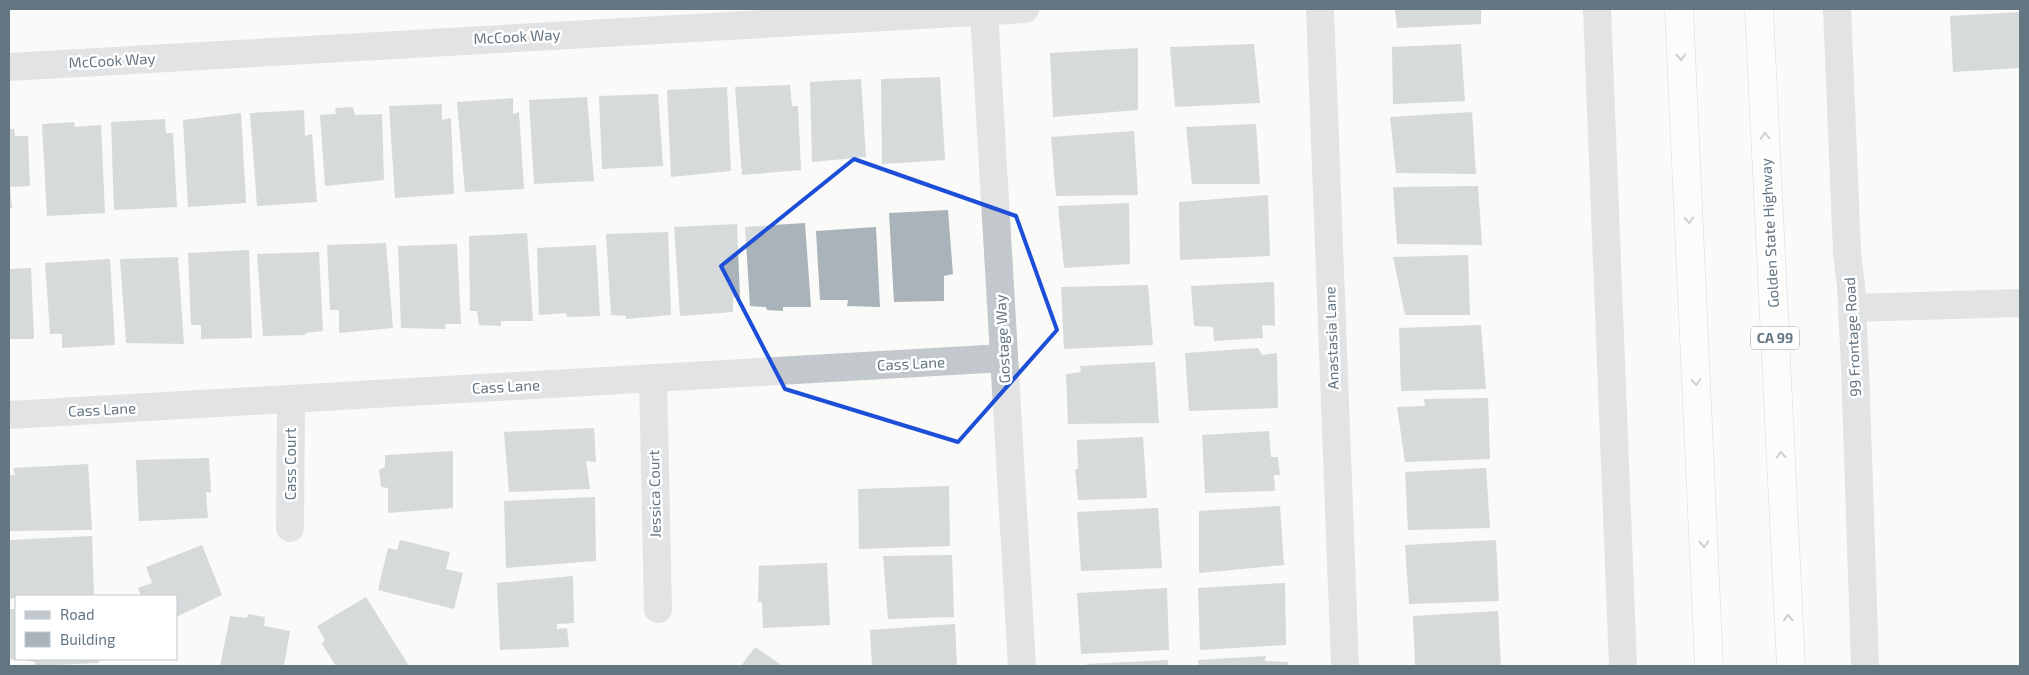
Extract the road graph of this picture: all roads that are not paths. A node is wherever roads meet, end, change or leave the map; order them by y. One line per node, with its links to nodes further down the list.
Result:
1 (1025, 9): 7 (street, McCook Way)
2 (1320, 9): 18 (street, Anastasia Lane)
3 (1597, 9): 19 (street)
4 (1679, 9): 20 (highway, one-way to 20)
5 (1759, 9): 21 (highway, Golden State Highway / CA 99, one-way to 5)
6 (1837, 9): 10 (street, 99 Frontage Road)
7 (984, 11): 8 (street, McCook Way); 11 (street, Gostage Way)
8 (9, 67)
9 (2020, 303): 10 (street)
10 (1853, 308): 22 (street, 99 Frontage Road)
11 (1004, 358): 12 (street, Cass Lane); 17 (street, Gostage Way)
12 (652, 378): 13 (street, Cass Lane); 16 (street, Jessica Court)
13 (291, 399): 14 (street, Cass Lane); 15 (street, Cass Court)
14 (9, 416)
15 (290, 528)
16 (658, 609)
17 (1022, 666)
18 (1345, 666)
19 (1623, 666)
20 (1709, 666)
21 (1790, 666)
22 (1865, 666)

